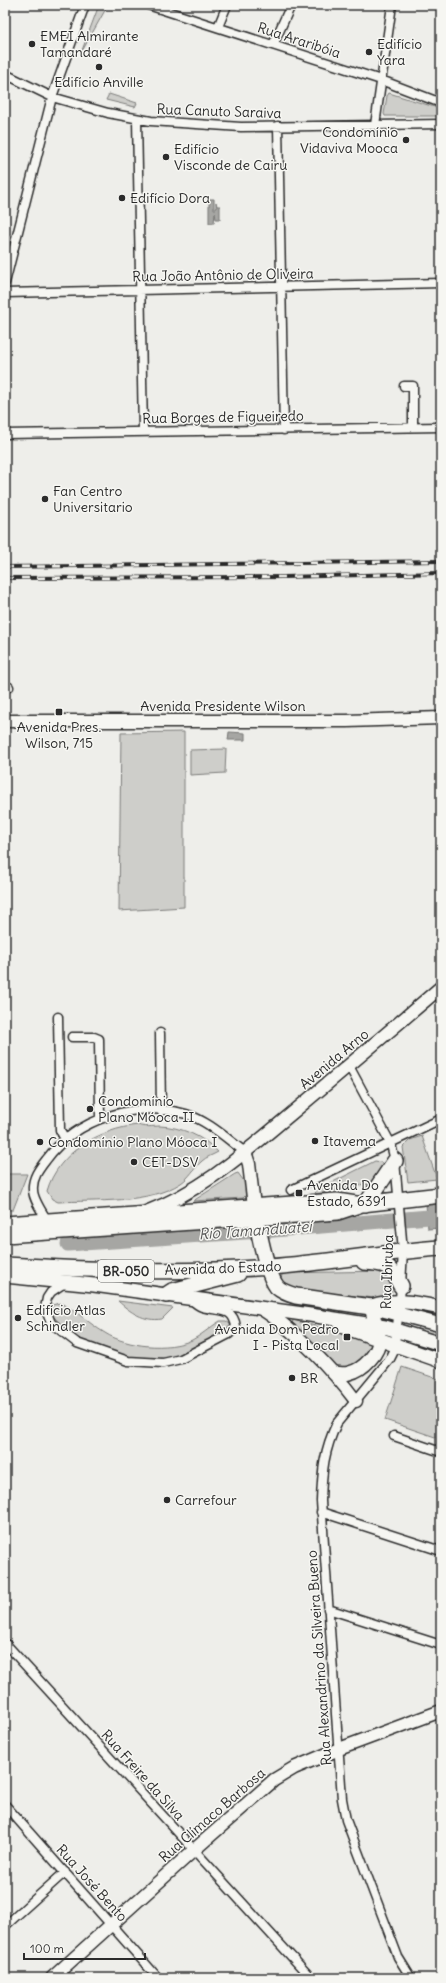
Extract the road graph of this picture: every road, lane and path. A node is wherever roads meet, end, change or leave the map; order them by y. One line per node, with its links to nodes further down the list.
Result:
1 (85, 5): 11 (street)
2 (148, 5): 6 (street, Rua Araribóia)
3 (227, 5): 7 (street)
4 (292, 5): 8 (street)
5 (392, 5): 10 (street)
6 (160, 7): 7 (street, Rua Araribóia)
7 (218, 27): 8 (street, Rua Araribóia)
8 (273, 45): 10 (street, Rua Araribóia)
9 (5, 74): 11 (street, Rua Canuto Saraiva)
10 (381, 80): 12 (street, Rua Araribóia); 15 (street)
11 (52, 97): 13 (street, Rua Canuto Saraiva); 17 (street)
12 (441, 103)
13 (137, 119): 16 (street, Rua Canuto Saraiva); 20 (street)
14 (441, 124): 15 (street, Rua Canuto Saraiva)
15 (375, 125): 16 (street, Rua Canuto Saraiva)
16 (278, 126): 19 (street)
17 (5, 283)
18 (441, 283): 19 (street, Rua João Antônio de Oliveira)
19 (280, 287): 20 (street, Rua João Antônio de Oliveira); 25 (street)
20 (140, 290): 21 (street, Rua João Antônio de Oliveira); 26 (street)
21 (5, 293)
22 (404, 386): 23 (street)
23 (413, 427): 24 (street, Rua Borges de Figueiredo); 25 (street, Rua Borges de Figueiredo)
24 (441, 427)
25 (284, 430): 26 (street, Rua Borges de Figueiredo)
26 (143, 431): 27 (street, Rua Borges de Figueiredo)
27 (5, 434)
28 (441, 718): 29 (main road, Avenida Presidente Wilson)
29 (5, 721)
30 (441, 987): 34 (main road, Avenida Arno)
31 (58, 1017): 38 (street)
32 (160, 1033): 35 (street)
33 (72, 1037): 36 (street)
34 (349, 1066): 39 (street, Rua Ibiruba); 40 (main road, Avenida Arno)
35 (161, 1111): 36 (street); 40 (street)
36 (100, 1119): 38 (street)
37 (441, 1119): 39 (street)
38 (65, 1139): 48 (street)
39 (390, 1144): 41 (street, Rua Ibiruba); 42 (street)
40 (244, 1152): 46 (main road); 47 (main road, Avenida Arno)
41 (395, 1161): 44 (street, Rua Ibiruba); 45 (highway)
42 (291, 1190)
43 (441, 1195): 44 (highway)
44 (399, 1202): 45 (highway); 51 (street, Rua Ibiruba)
45 (364, 1204): 46 (highway)
46 (255, 1212): 47 (main road); 50 (highway); 56 (highway)
47 (141, 1213): 48 (main road)
48 (46, 1220): 49 (main road)
49 (5, 1223)
50 (5, 1235)
51 (403, 1247): 52 (highway, Avenida do Estado / BR-050); 53 (highway, Avenida do Estado / BR-050); 59 (street, Rua Ibiruba)
52 (441, 1248)
53 (339, 1261): 56 (highway, Avenida do Estado / BR-050); 59 (highway)
54 (5, 1265): 55 (highway, Avenida do Estado / BR-050)
55 (247, 1268): 56 (highway, Avenida do Estado / BR-050); 60 (highway)
56 (268, 1268): 62 (highway)
57 (5, 1276): 58 (main road, Avenida do Estado)
58 (66, 1282): 60 (main road, Avenida do Estado); 61 (street)
59 (401, 1286): 63 (street, Rua Ibiruba)
60 (166, 1295): 61 (main road, Avenida do Estado)
61 (190, 1299): 64 (main road, Avenida do Estado)
62 (370, 1307): 63 (main road); 68 (main road)
63 (399, 1307): 65 (main road); 67 (main road); 69 (street, Rua Ibiruba)
64 (258, 1308): 66 (main road, Avenida do Estado); 74 (main road)
65 (441, 1308)
66 (310, 1315): 68 (main road); 70 (main road)
67 (441, 1325)
68 (376, 1326): 69 (main road); 70 (main road)
69 (396, 1330): 71 (main road); 72 (street, Rua Ibiruba)
70 (377, 1344): 72 (main road); 74 (main road)
71 (441, 1344)
72 (395, 1346): 73 (main road); 75 (street, Rua Alexandrino da Silveira Bueno)
73 (441, 1361)
74 (337, 1376): 75 (main road)
75 (356, 1401): 78 (street, Rua Alexandrino da Silveira Bueno)
76 (394, 1436): 77 (street)
77 (441, 1452)
78 (321, 1512): 79 (street); 80 (street, Rua Alexandrino da Silveira Bueno)
79 (441, 1551)
80 (328, 1609): 82 (street); 84 (street, Rua Alexandrino da Silveira Bueno)
81 (5, 1643): 86 (street, Rua Freire da Silva)
82 (441, 1645)
83 (441, 1711): 84 (main road, Rua Clímaco Barbosa)
84 (339, 1749): 86 (main road, Rua Clímaco Barbosa); 93 (street, Rua Alexandrino da Silveira Bueno)
85 (5, 1805): 87 (street, Rua José Bento)
86 (194, 1850): 88 (main road, Rua Clímaco Barbosa); 92 (street, Rua Freire da Silva)
87 (65, 1872): 88 (street, Rua José Bento); 89 (street)
88 (112, 1925): 90 (main road, Rua Clímaco Barbosa); 91 (street, Rua José Bento)
89 (5, 1926)
90 (52, 1978)
91 (158, 1978)
92 (310, 1978)
93 (411, 1978)

